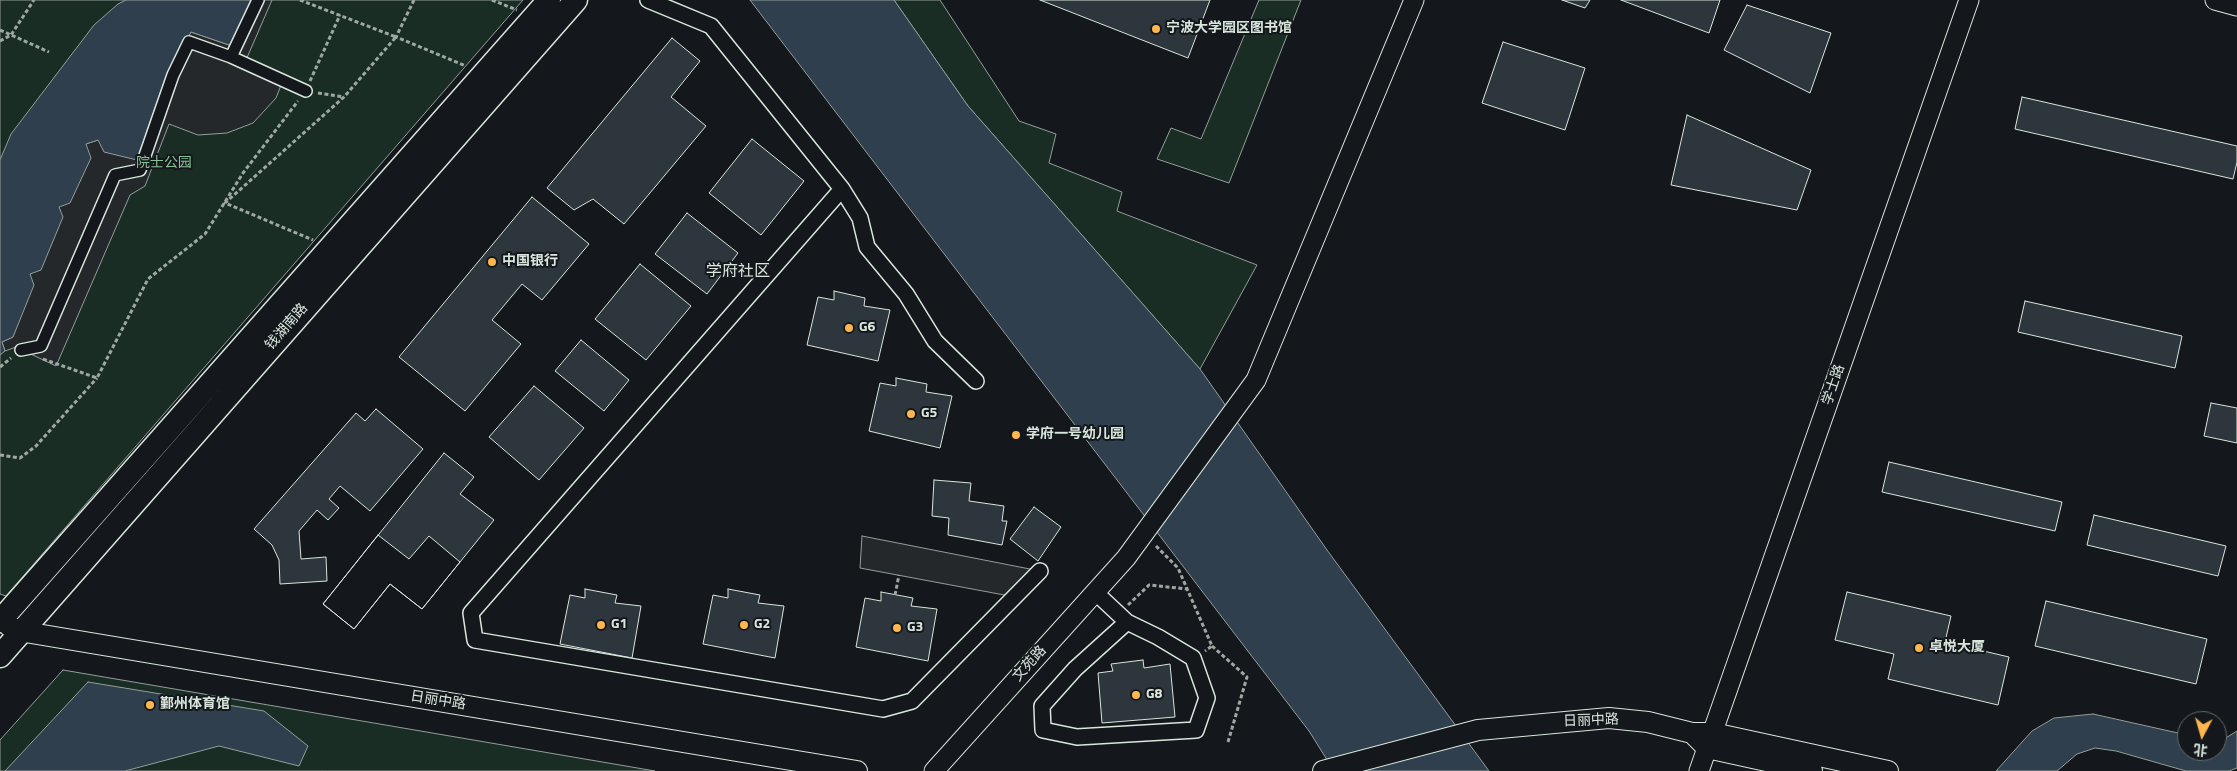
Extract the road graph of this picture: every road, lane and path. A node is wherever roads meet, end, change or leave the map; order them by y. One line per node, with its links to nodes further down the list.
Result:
1 (34, 0): 16 (path)
2 (258, 0): 20 (street)
3 (300, 0): 13 (path)
4 (414, 0): 17 (path)
5 (492, 0): 14 (path)
6 (548, 0): 14 (main road, 钱湖南路)
7 (576, 0): 38 (main road, 钱湖南路)
8 (648, 0): 24 (street)
9 (1414, 0): 35 (street, 文苑路)
10 (1969, 0): 42 (street, 学士路)
11 (2215, 0): 12 (street)
12 (2237, 6)
13 (340, 16): 17 (path); 22 (path)
14 (533, 17): 21 (main road, 钱湖南路)
15 (0, 30): 16 (path)
16 (11, 35): 18 (path); 19 (path)
17 (396, 37): 21 (path); 23 (path)
18 (0, 42)
19 (49, 52)
20 (231, 57): 22 (street); 27 (street)
21 (484, 74): 26 (main road, 钱湖南路)
22 (306, 91): 23 (path); 25 (path)
23 (344, 97): 25 (path)
24 (842, 189): 29 (street); 32 (street)
25 (225, 202): 26 (path); 28 (path)
26 (330, 247): 38 (main road, 钱湖南路)
27 (21, 350): 28 (path)
28 (97, 378): 30 (path)
29 (976, 381)
30 (0, 455)
31 (1156, 546): 34 (path)
32 (1040, 571)
33 (899, 575): 36 (path)
34 (1187, 588): 37 (path); 39 (path)
35 (1095, 592): 37 (street); 45 (street, 文苑路)
36 (895, 595)
37 (1123, 618): 41 (street); 41 (street)
38 (5, 628): 40 (main road, 钱湖南路); 44 (main road, 日丽中路)
39 (1212, 646): 41 (path); 43 (path)
40 (0, 656)
41 (1193, 658)
42 (1710, 740): 46 (main road, 日丽中路); 47 (street, 学士路); 48 (main road); 49 (main road, 日丽中路)
43 (1228, 742)
44 (857, 771)
45 (934, 771)
46 (1323, 771)
47 (1700, 771)
48 (1812, 771)
49 (1888, 771)

